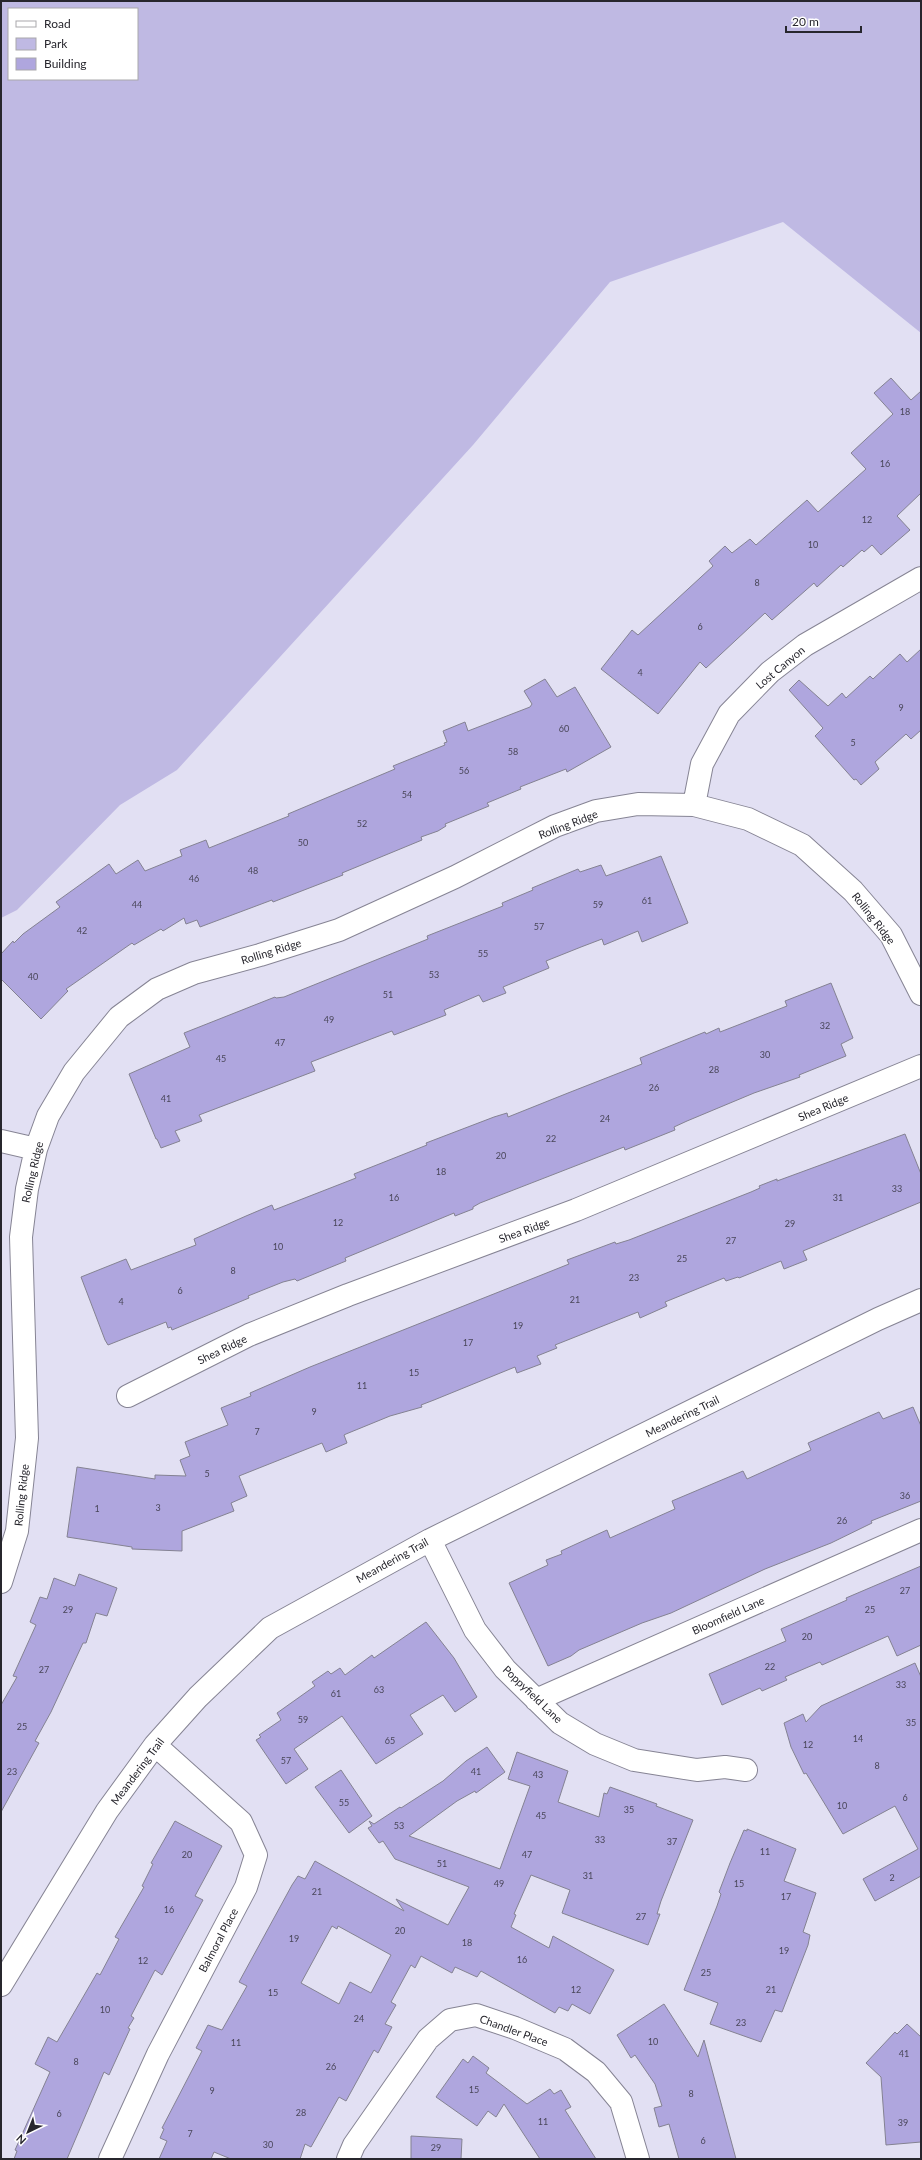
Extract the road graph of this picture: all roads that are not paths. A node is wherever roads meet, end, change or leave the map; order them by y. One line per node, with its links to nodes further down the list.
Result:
1 (921, 578): 2 (street, Lost Canyon)
2 (694, 805): 3 (street, Rolling Ridge); 6 (street, Rolling Ridge)
3 (921, 994)
4 (921, 1066): 8 (street, Shea Ridge)
5 (1, 1140): 6 (street)
6 (36, 1149): 11 (street, Rolling Ridge)
7 (921, 1300): 10 (street, Meandering Trail)
8 (128, 1396)
9 (921, 1530): 12 (street, Bloomfield Lane)
10 (430, 1540): 12 (street, Poppyfield Lane); 13 (street, Meandering Trail)
11 (1, 1582)
12 (536, 1700): 14 (street, Poppyfield Lane)
13 (155, 1745): 15 (street, Meandering Trail); 16 (street, Balmoral Place)
14 (746, 1770)
15 (1, 1985)
16 (110, 2159)
17 (348, 2159): 18 (street, Chandler Place)
18 (638, 2159)

